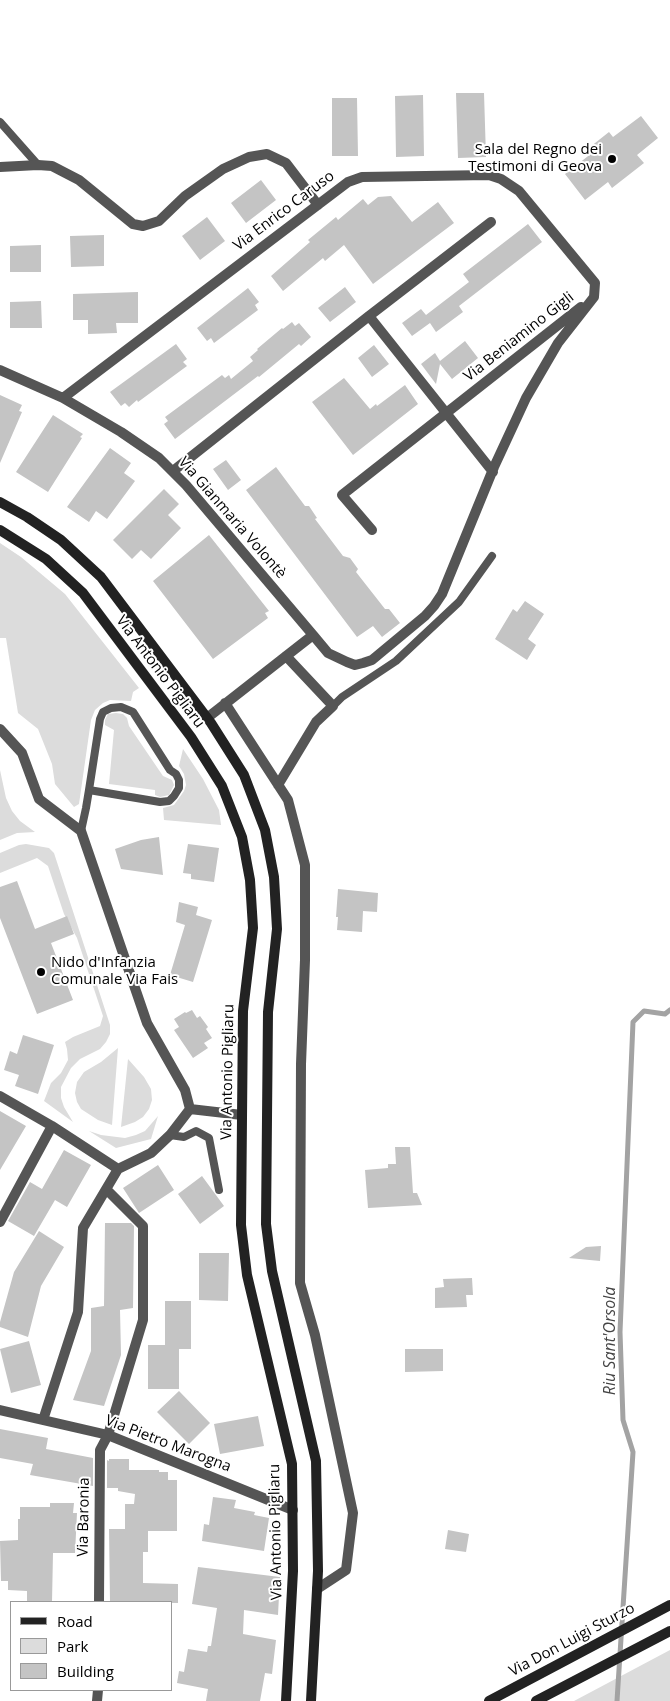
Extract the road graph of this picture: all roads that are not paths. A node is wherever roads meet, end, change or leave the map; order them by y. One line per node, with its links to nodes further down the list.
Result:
1 (0, 122): 2 (lane)
2 (38, 165): 3 (street); 4 (street)
3 (0, 167)
4 (318, 204): 6 (street, Via Enrico Caruso); 9 (street, Via Enrico Caruso)
5 (491, 222): 7 (street)
6 (594, 297): 10 (street, Via Beniamino Gigli); 12 (street, Via Beniamino Gigli)
7 (369, 316): 10 (street); 11 (street)
8 (0, 370): 9 (street, Via Gianmaria Volontè)
9 (63, 398): 11 (street, Via Gianmaria Volontè)
10 (445, 414): 12 (street); 15 (street, Via Beniamino Gigli)
11 (173, 472): 17 (street, Via Gianmaria Volontè)
12 (493, 472): 17 (street, Via Beniamino Gigli)
13 (0, 502): 21 (main road, Via Antonio Pigliaru)
14 (0, 530): 28 (main road, Via Antonio Pigliaru)
15 (372, 530)
16 (492, 556): 20 (lane)
17 (313, 635): 18 (street)
18 (286, 656): 19 (street); 20 (street)
19 (225, 704): 21 (street); 23 (street)
20 (333, 706): 23 (street)
21 (207, 718): 39 (main road, Via Antonio Pigliaru)
22 (0, 729): 25 (street)
23 (278, 784): 39 (street)
24 (89, 790): 24 (lane); 25 (lane)
25 (81, 831): 27 (street)
26 (0, 1096): 29 (street)
27 (190, 1109): 28 (street); 30 (street)
28 (242, 1115): 38 (main road, Via Antonio Pigliaru)
29 (52, 1126): 31 (street); 34 (street)
30 (170, 1135): 31 (street); 33 (lane)
31 (118, 1169): 32 (street)
32 (107, 1190): 36 (street); 37 (street, Via Baronia)
33 (219, 1190)
34 (0, 1222)
35 (0, 1410): 36 (street, Via Pietro Marogna)
36 (43, 1420): 37 (street, Via Pietro Marogna)
37 (108, 1435): 38 (street, Via Pietro Marogna); 40 (street, Via Baronia)
38 (292, 1510): 44 (main road, Via Antonio Pigliaru)
39 (317, 1589): 43 (main road, Via Antonio Pigliaru)
40 (98, 1601)
41 (670, 1605): 47 (main road, Via Don Luigi Sturzo)
42 (670, 1631): 48 (main road)
43 (312, 1676): 45 (main road, Via Antonio Pigliaru); 46 (main road)
44 (286, 1701)
45 (311, 1701)
46 (316, 1701)
47 (488, 1701)
48 (536, 1701)

